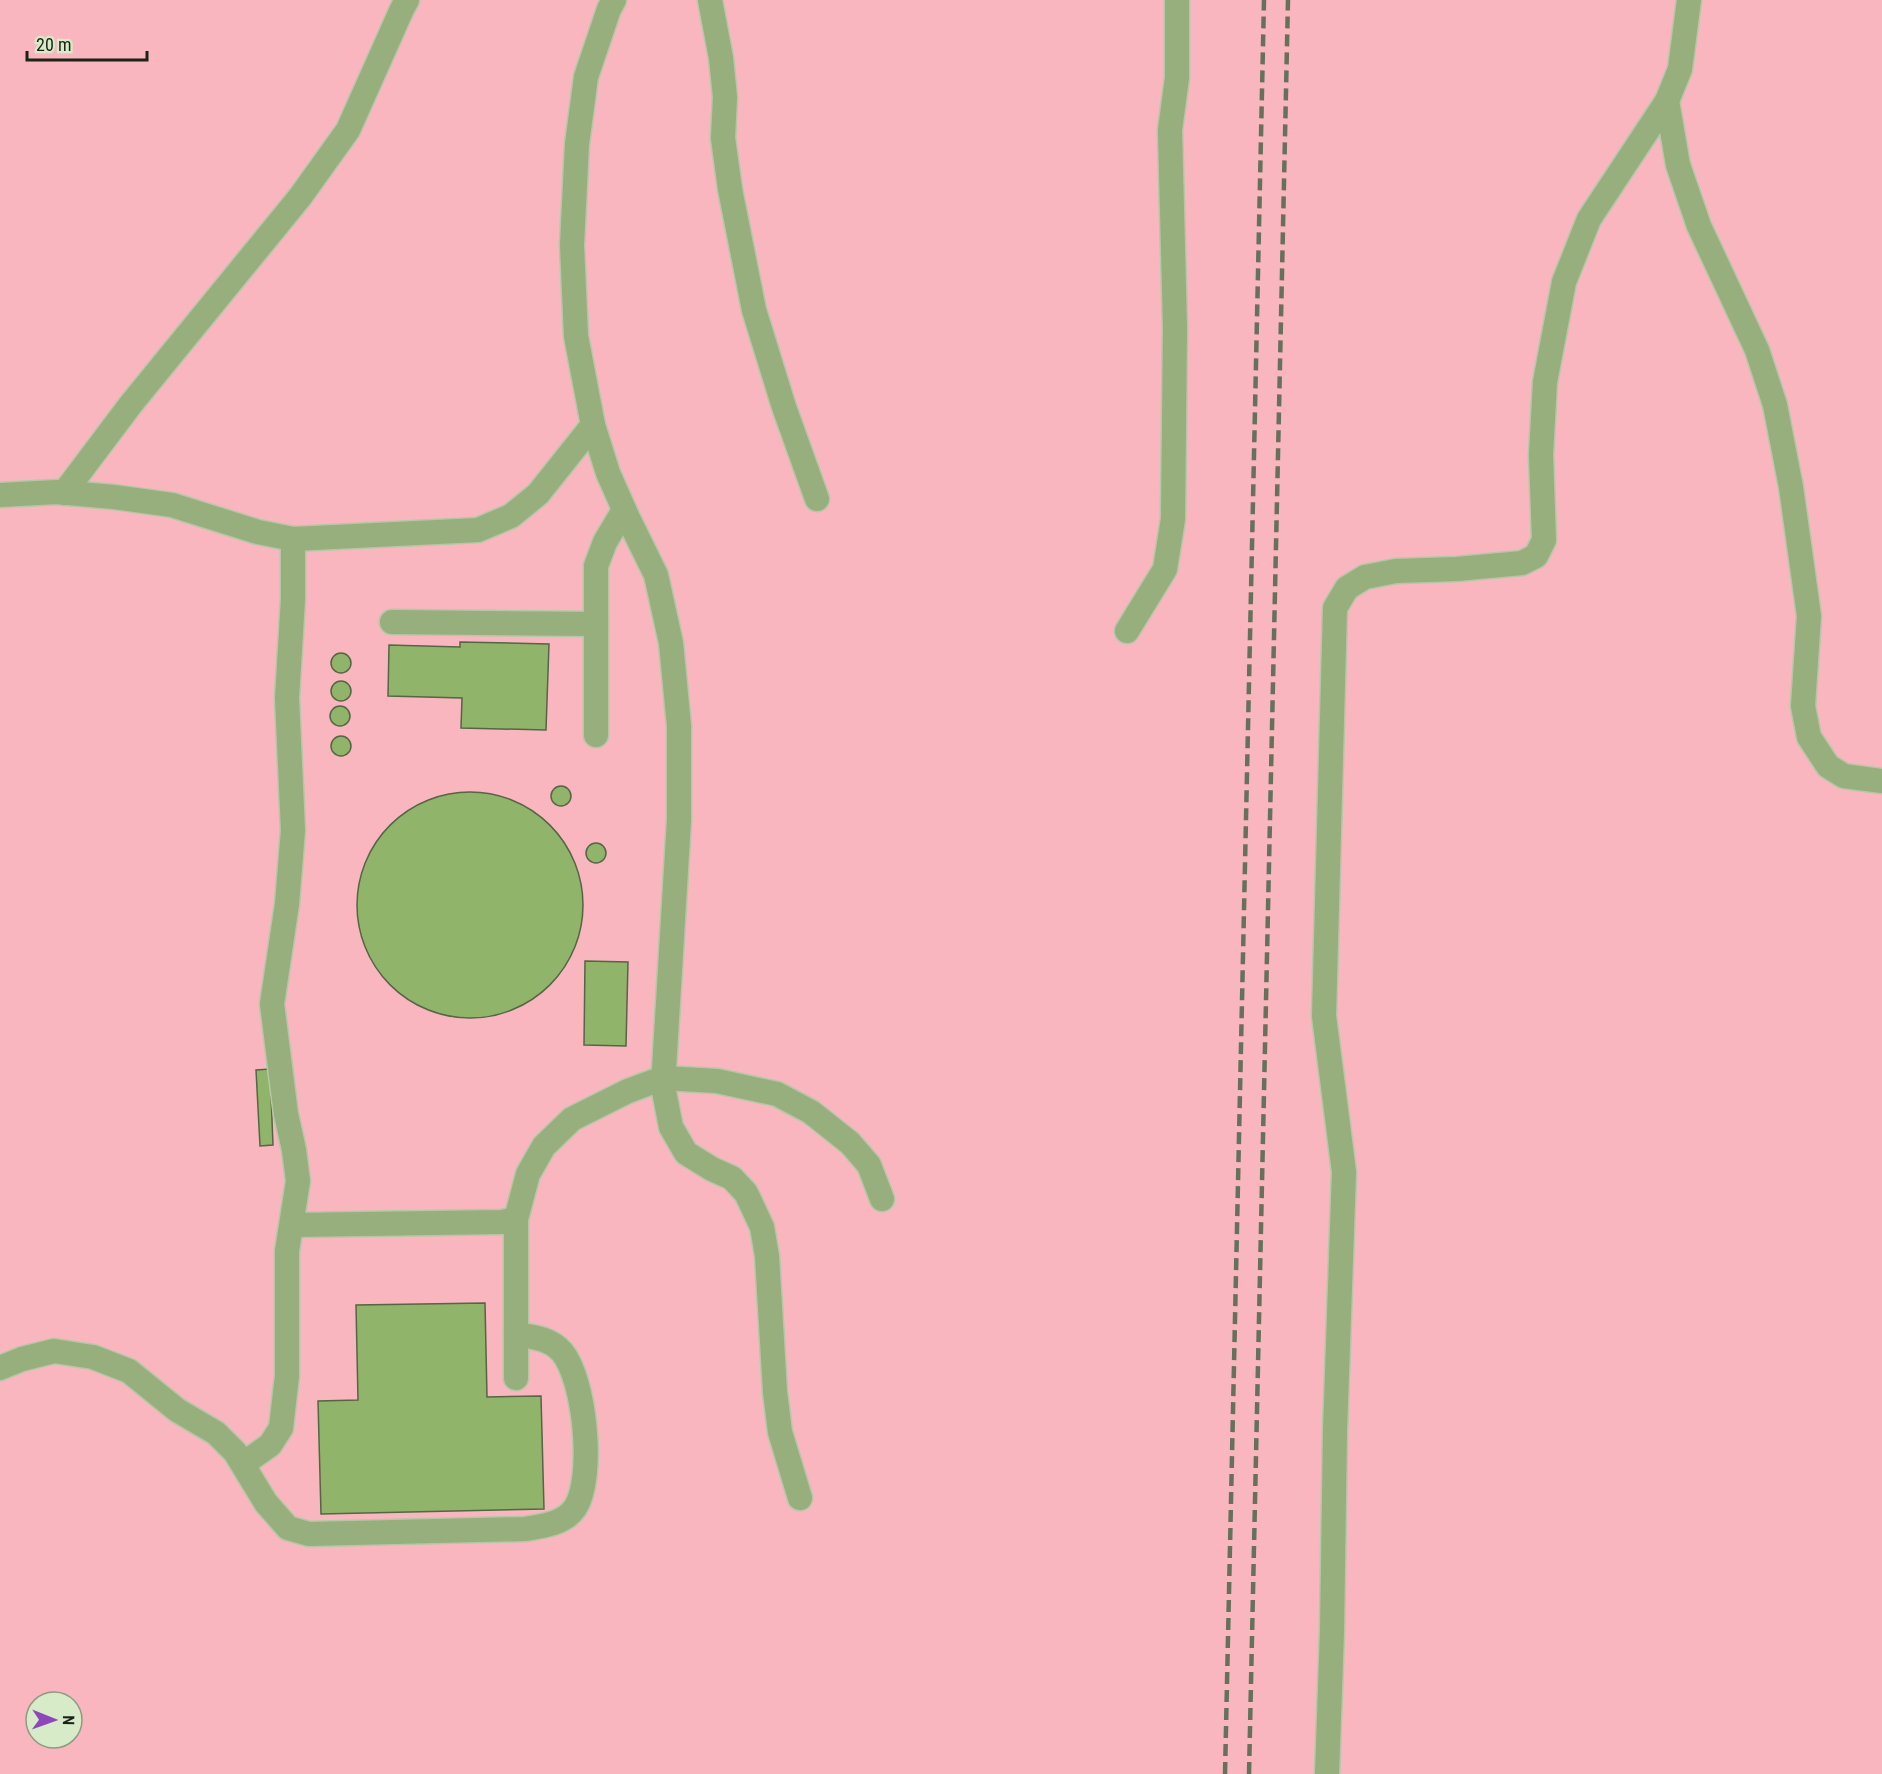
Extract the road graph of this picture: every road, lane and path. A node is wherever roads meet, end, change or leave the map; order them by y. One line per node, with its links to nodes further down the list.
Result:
1 (408, 0): 8 (lane)
2 (614, 0): 7 (lane)
3 (710, 0): 10 (lane)
4 (1177, 0): 15 (lane)
5 (1689, 0): 6 (lane)
6 (1667, 101): 17 (lane); 27 (lane)
7 (592, 425): 11 (lane); 12 (lane)
8 (64, 493): 9 (lane); 12 (lane)
9 (0, 495)
10 (817, 499)
11 (624, 510): 14 (lane); 18 (lane)
12 (293, 539): 21 (lane)
13 (392, 622): 14 (lane)
14 (596, 624): 16 (lane)
15 (1127, 630)
16 (596, 735)
17 (1882, 781)
18 (663, 1078): 19 (lane); 20 (lane); 26 (lane)
19 (882, 1199)
20 (516, 1219): 21 (lane); 22 (lane)
21 (292, 1225): 25 (lane)
22 (516, 1334): 24 (lane); 25 (lane)
23 (0, 1368): 25 (lane)
24 (516, 1378)
25 (243, 1464)
26 (801, 1498)
27 (1327, 1774)

